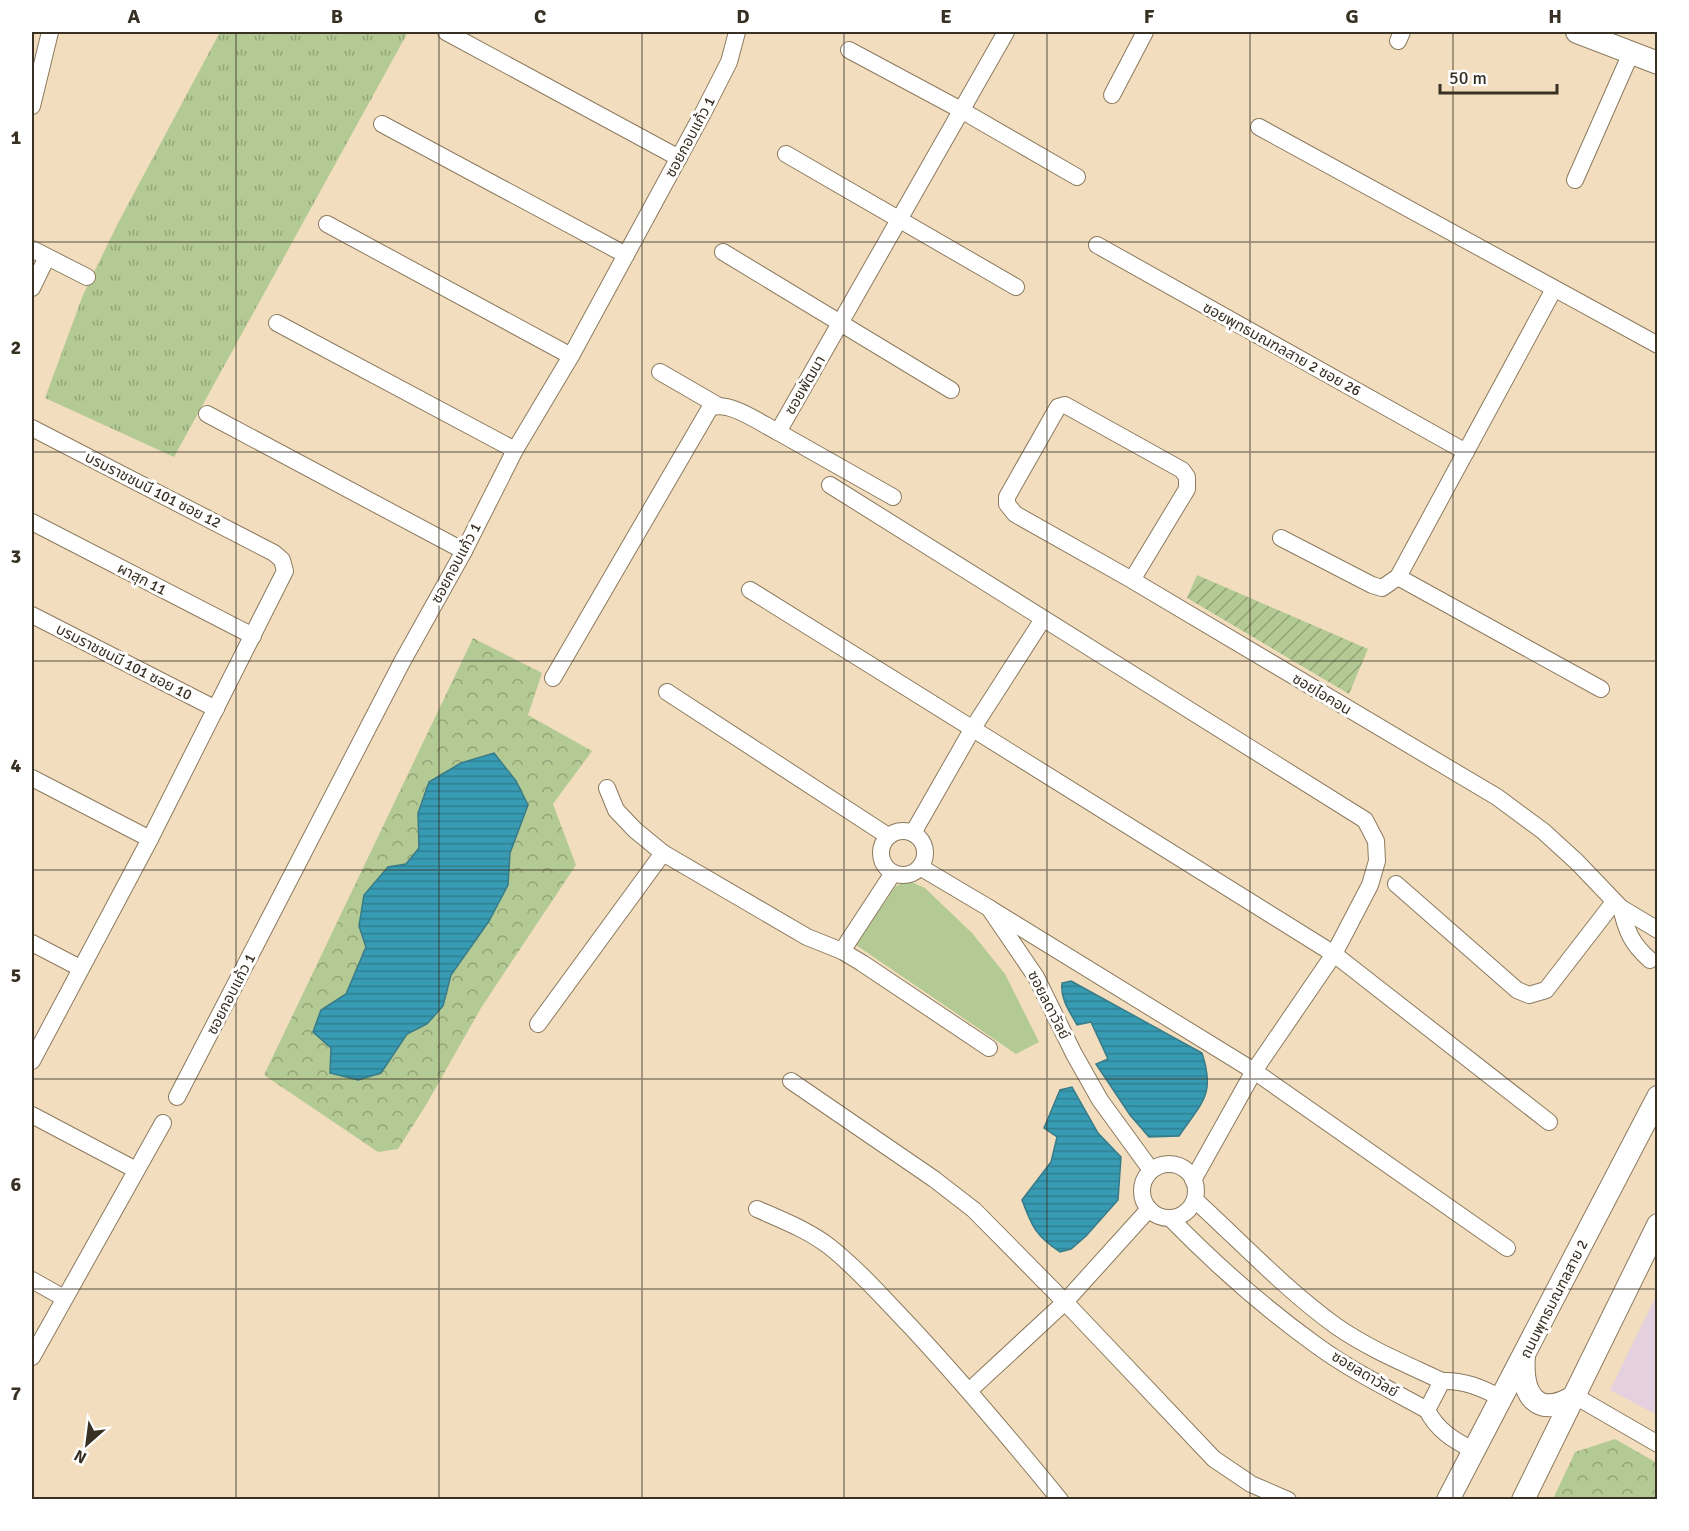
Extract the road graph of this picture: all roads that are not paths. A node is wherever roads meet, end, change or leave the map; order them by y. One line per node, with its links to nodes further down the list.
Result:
1 (50, 32): 11 (street)
2 (446, 32): 16 (street)
3 (737, 32): 16 (street, ซอยกอบแก้ว 1)
4 (1006, 32): 12 (street, ซอยพัฒนา)
5 (1145, 32): 10 (street)
6 (1577, 32): 8 (main road)
7 (849, 50): 12 (street)
8 (1631, 53): 9 (main road); 18 (street)
9 (1658, 63)
10 (1112, 95)
11 (32, 106)
12 (961, 110): 17 (street); 19 (street, ซอยพัฒนา)
13 (382, 124): 24 (street)
14 (1259, 127): 29 (street)
15 (786, 154): 19 (street)
16 (679, 158): 24 (street, ซอยกอบแก้ว 1)
17 (1077, 177)
18 (1575, 180)
19 (899, 220): 27 (street); 31 (street, ซอยพัฒนา)
20 (327, 224): 33 (street)
21 (1097, 245): 41 (street, ซอยพุทธมณฑลสาย 2 ซอย 26)
22 (32, 249): 25 (street)
23 (723, 252): 31 (street)
24 (626, 255): 33 (street, ซอยกอบแก้ว 1)
25 (48, 257): 26 (street); 28 (street)
26 (87, 277)
27 (1016, 287)
28 (32, 288)
29 (1554, 289): 32 (street); 41 (street)
30 (277, 323): 40 (street)
31 (840, 324): 35 (street); 39 (street, ซอยพัฒนา)
32 (1658, 345)
33 (571, 356): 40 (street, ซอยกอบแก้ว 1)
34 (660, 372): 36 (street, ซอยพัฒนา)
35 (951, 390)
36 (717, 405): 39 (street, ซอยพัฒนา); 53 (street)
37 (207, 414): 46 (street)
38 (32, 428): 52 (street, บรมราชชนนี 101 ซอย 12)
39 (778, 432): 43 (street)
40 (515, 450): 46 (street, ซอยกอบแก้ว 1)
41 (1466, 452): 47 (street)
42 (830, 485): 51 (street)
43 (893, 497)
44 (32, 522): 52 (street, ผาสุก 11)
45 (1281, 538): 47 (street)
46 (464, 551): 80 (street, ซอยกอบแก้ว 1)
47 (1398, 577): 54 (street)
48 (1132, 580): 48 (street, ซอยไอคอน); 67 (street, ซอยไอคอน)
49 (750, 590): 57 (street)
50 (32, 615): 56 (street, บรมราชชนนี 101 ซอย 10)
51 (1043, 619): 57 (street); 72 (street)
52 (253, 636): 56 (street)
53 (553, 678)
54 (1601, 688)
55 (667, 692): 61 (street)
56 (216, 709): 62 (street)
57 (973, 728): 60 (street); 72 (street)
58 (32, 778): 62 (street)
59 (607, 788): 63 (street)
60 (913, 833): 61 (street); 64 (street)
61 (888, 836): 65 (street)
62 (150, 839): 74 (street)
63 (663, 854): 71 (street); 75 (street)
64 (920, 867): 65 (street); 68 (street, ซอยลดาวัลย์)
65 (893, 873): 71 (street)
66 (1396, 884): 67 (street)
67 (1617, 905): 69 (street, ซอยไอคอน); 73 (street, ซอยไอคอน)
68 (989, 908): 78 (street); 86 (street, ซอยลดาวัลย์)
69 (1658, 930)
70 (32, 943): 74 (street)
71 (842, 951): 76 (street)
72 (1334, 954): 78 (street); 83 (street)
73 (1650, 960)
74 (80, 968): 77 (street)
75 (538, 1023)
76 (988, 1048)
77 (32, 1061)
78 (1254, 1071): 87 (street); 93 (street)
79 (791, 1081): 96 (street)
80 (177, 1096)
81 (1658, 1097): 97 (main road, ถนนพุทธมณฑลสาย 2)
82 (32, 1115): 85 (street)
83 (1549, 1122)
84 (163, 1124): 85 (street)
85 (136, 1170): 95 (street)
86 (1151, 1170): 87 (street); 90 (street)
87 (1193, 1180): 88 (street)
88 (1195, 1200): 91 (street); 99 (street, ซอยลดาวัลย์)
89 (757, 1209): 100 (street)
90 (1149, 1209): 91 (street, ซอยลดาวัลย์); 96 (street)
91 (1170, 1218): 103 (street, ซอยลดาวัลย์)
92 (1658, 1225): 101 (main road)
93 (1507, 1248)
94 (32, 1280): 95 (street)
95 (64, 1298): 98 (street)
96 (1065, 1302): 100 (street); 107 (street)
97 (1524, 1356): 101 (main road); 102 (main road, ถนนพุทธมณฑลสาย 2)
98 (32, 1357)
99 (1442, 1381): 102 (street, ซอยลดาวัลย์); 103 (street)
100 (970, 1390): 106 (street)
101 (1575, 1396): 104 (street); 109 (main road)
102 (1501, 1398): 105 (main road, ถนนพุทธมณฑลสาย 2)
103 (1427, 1410): 105 (street, ซอยลดาวัลย์)
104 (1658, 1444)
105 (1473, 1450): 108 (main road, ถนนพุทธมณฑลสาย 2)
106 (1060, 1500)
107 (1288, 1500)
108 (1448, 1500)
109 (1523, 1500)

